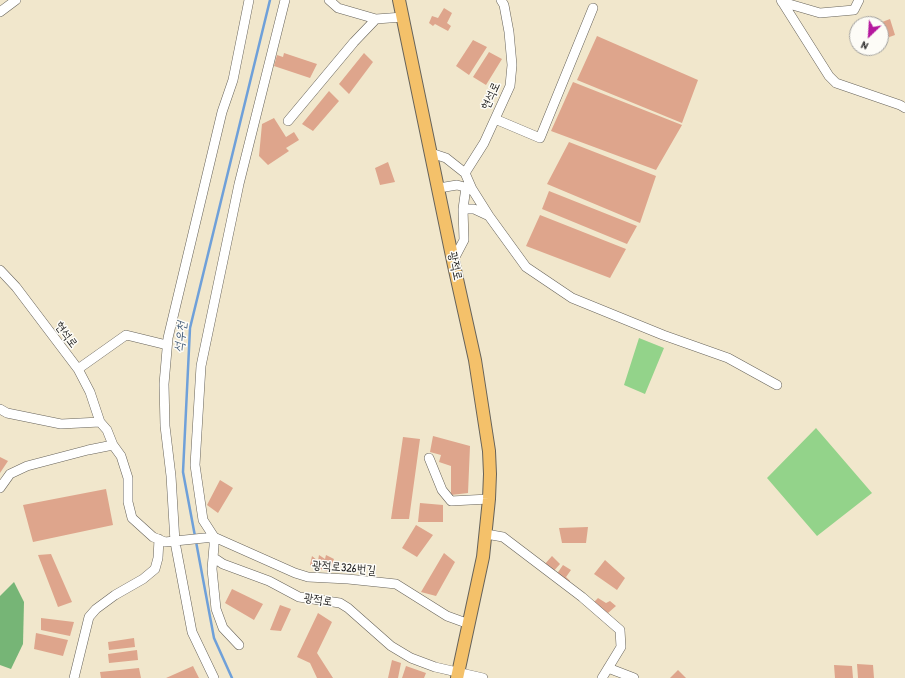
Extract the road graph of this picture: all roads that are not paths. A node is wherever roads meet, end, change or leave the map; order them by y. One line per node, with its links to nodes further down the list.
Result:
1 (16, 0): 10 (street)
2 (249, 0): 24 (street)
3 (285, 0): 34 (street)
4 (329, 0): 12 (street)
5 (399, 0): 11 (main road, 광적로)
6 (501, 0): 14 (street, 현석로)
7 (859, 0): 8 (street)
8 (782, 1): 13 (street)
9 (594, 8): 14 (street)
10 (0, 12)
11 (403, 17): 12 (street); 16 (main road, 광적로)
12 (376, 19): 15 (street)
13 (905, 108)
14 (495, 118): 17 (street, 현석로)
15 (288, 121)
16 (431, 153): 17 (street); 18 (main road, 광적로)
17 (466, 173): 19 (street)
18 (439, 188): 19 (street); 22 (main road, 광적로)
19 (469, 188): 20 (street); 21 (street)
20 (463, 209): 21 (street); 22 (street)
21 (489, 216): 26 (street)
22 (453, 261): 32 (main road, 광적로)
23 (0, 270): 25 (street, 현석로)
24 (167, 345): 25 (street); 36 (street)
25 (78, 369): 28 (street, 현석로)
26 (777, 384)
27 (0, 409): 28 (street)
28 (100, 422): 29 (street)
29 (113, 445): 31 (street); 35 (street)
30 (429, 458): 32 (street)
31 (0, 488)
32 (489, 500): 33 (main road, 광적로)
33 (486, 534): 38 (main road, 광적로); 40 (street)
34 (210, 537): 36 (street); 37 (street); 38 (street, 광적로326번길)
35 (159, 540): 36 (street); 42 (street)
36 (175, 542): 43 (street)
37 (214, 558): 39 (street); 41 (street, 광적로)
38 (468, 627): 41 (main road, 광적로)
39 (239, 645)
40 (608, 668): 45 (street); 46 (street)
41 (458, 673): 44 (street, 광적로)
42 (74, 678)
43 (214, 678)
44 (483, 678)
45 (602, 678)
46 (634, 678)

